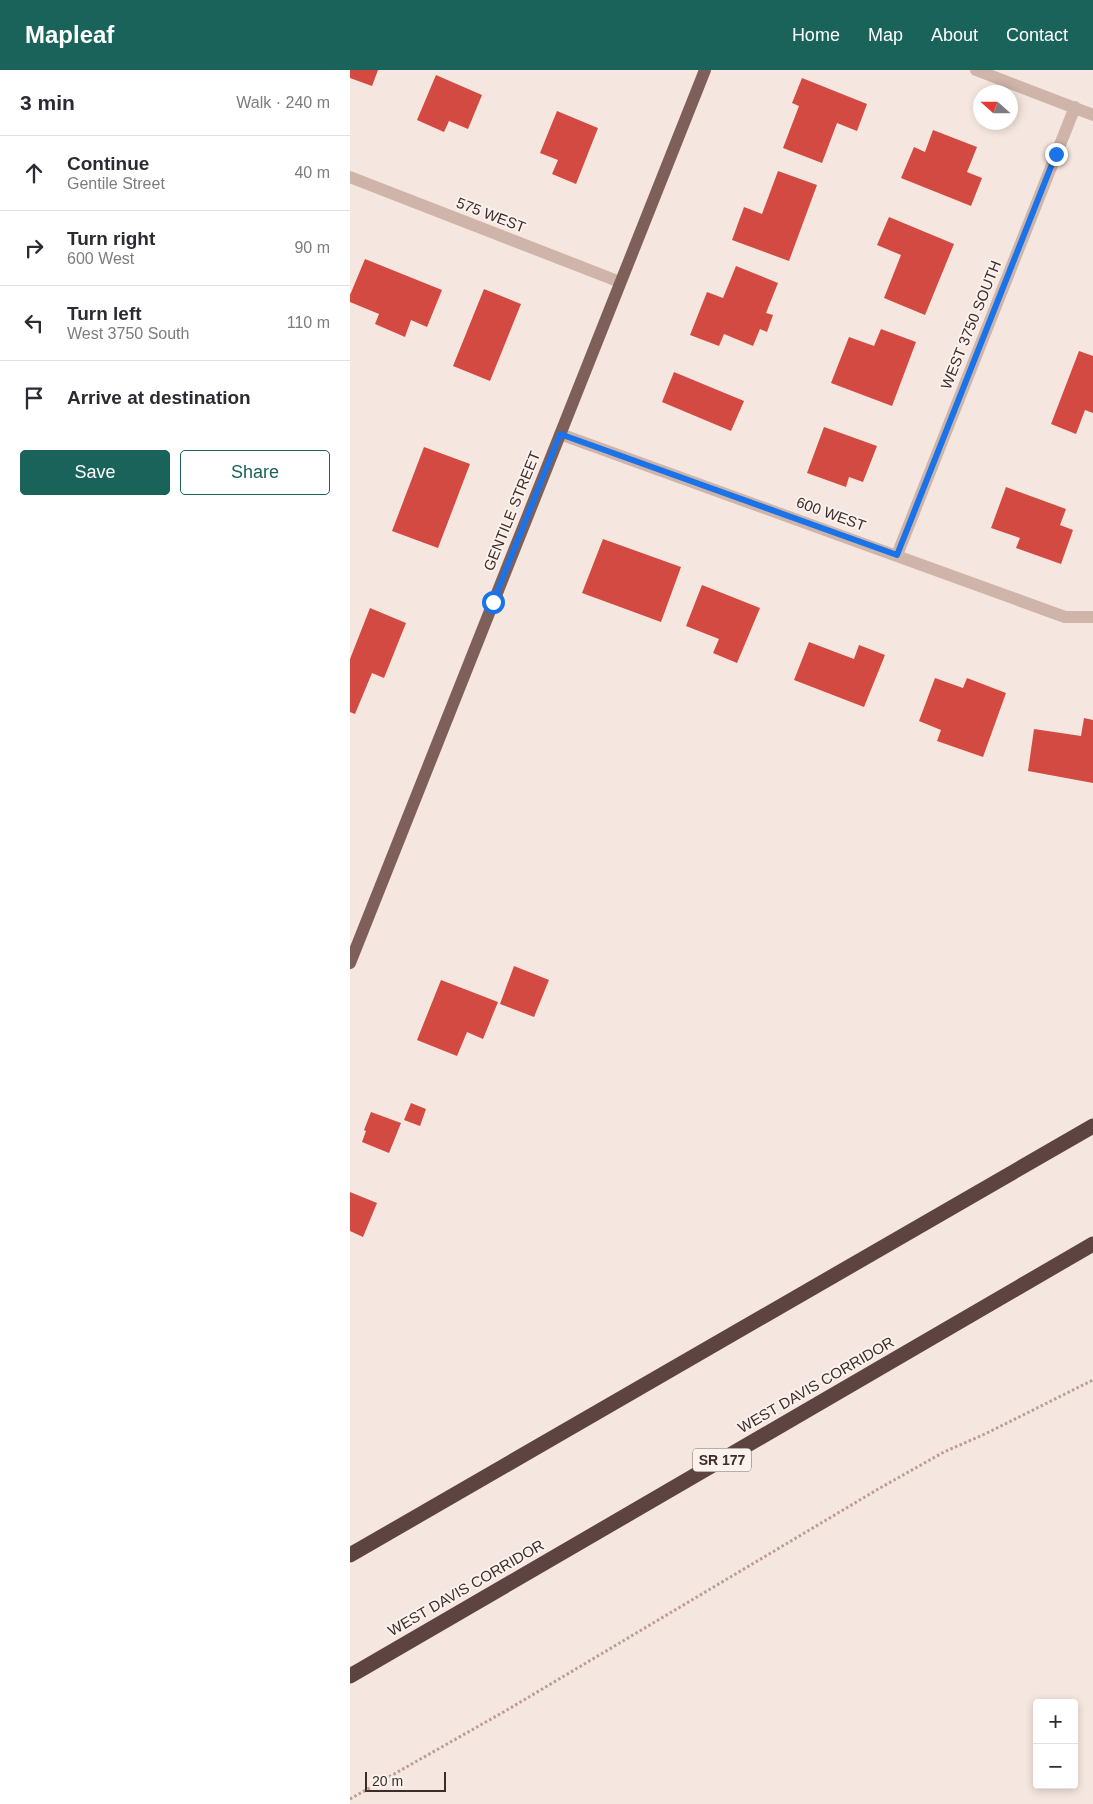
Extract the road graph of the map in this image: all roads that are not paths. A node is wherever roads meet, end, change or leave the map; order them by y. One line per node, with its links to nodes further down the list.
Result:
1 (705, 70): 6 (main road, GENTILE STREET)
2 (976, 70): 3 (street)
3 (1075, 108): 4 (street); 8 (street, WEST 3750 SOUTH)
4 (1093, 115)
5 (350, 177): 6 (street, 575 WEST)
6 (620, 282): 7 (main road, GENTILE STREET)
7 (560, 434): 8 (street, 600 WEST); 10 (main road, GENTILE STREET)
8 (897, 555): 9 (street, 600 WEST)
9 (1093, 617)
10 (350, 963)
11 (1093, 1126): 13 (highway)
12 (1093, 1244): 14 (highway, WEST DAVIS CORRIDOR / SR 177)
13 (350, 1555)
14 (350, 1676)

